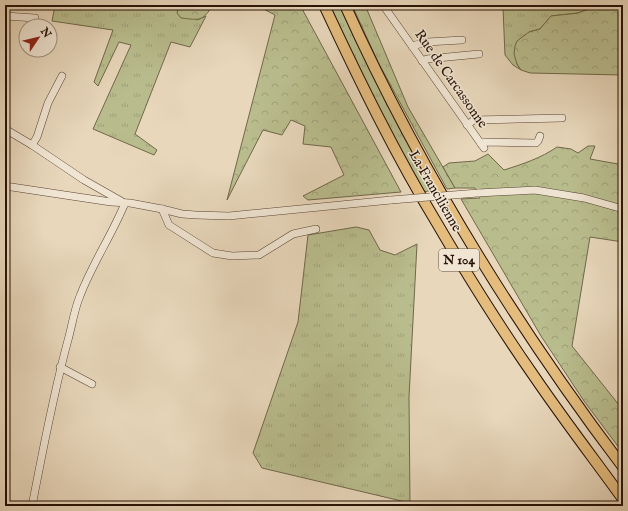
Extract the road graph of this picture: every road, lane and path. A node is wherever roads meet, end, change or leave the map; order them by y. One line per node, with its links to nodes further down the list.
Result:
1 (324, 5): 24 (highway, La Francilienne / N 104)
2 (345, 5): 23 (highway, La Francilienne / N 104)
3 (382, 5): 7 (street, Rue de Carcassonne)
4 (5, 16): 5 (street)
5 (35, 18)
6 (462, 40): 7 (street)
7 (412, 46): 9 (street, Rue de Carcassonne)
8 (479, 54): 9 (street)
9 (422, 61): 12 (street, Rue de Carcassonne)
10 (62, 76): 15 (street)
11 (562, 118): 12 (street)
12 (467, 125): 14 (street, Rue de Carcassonne)
13 (5, 129): 15 (street)
14 (540, 136)
15 (32, 145): 17 (street)
16 (5, 186): 17 (street)
17 (125, 204): 18 (street); 21 (street)
18 (162, 209): 19 (street, bridge); 20 (street)
19 (623, 209)
20 (316, 229)
21 (60, 366): 22 (street); 25 (street)
22 (92, 384)
23 (623, 466)
24 (623, 499)
25 (32, 506)

